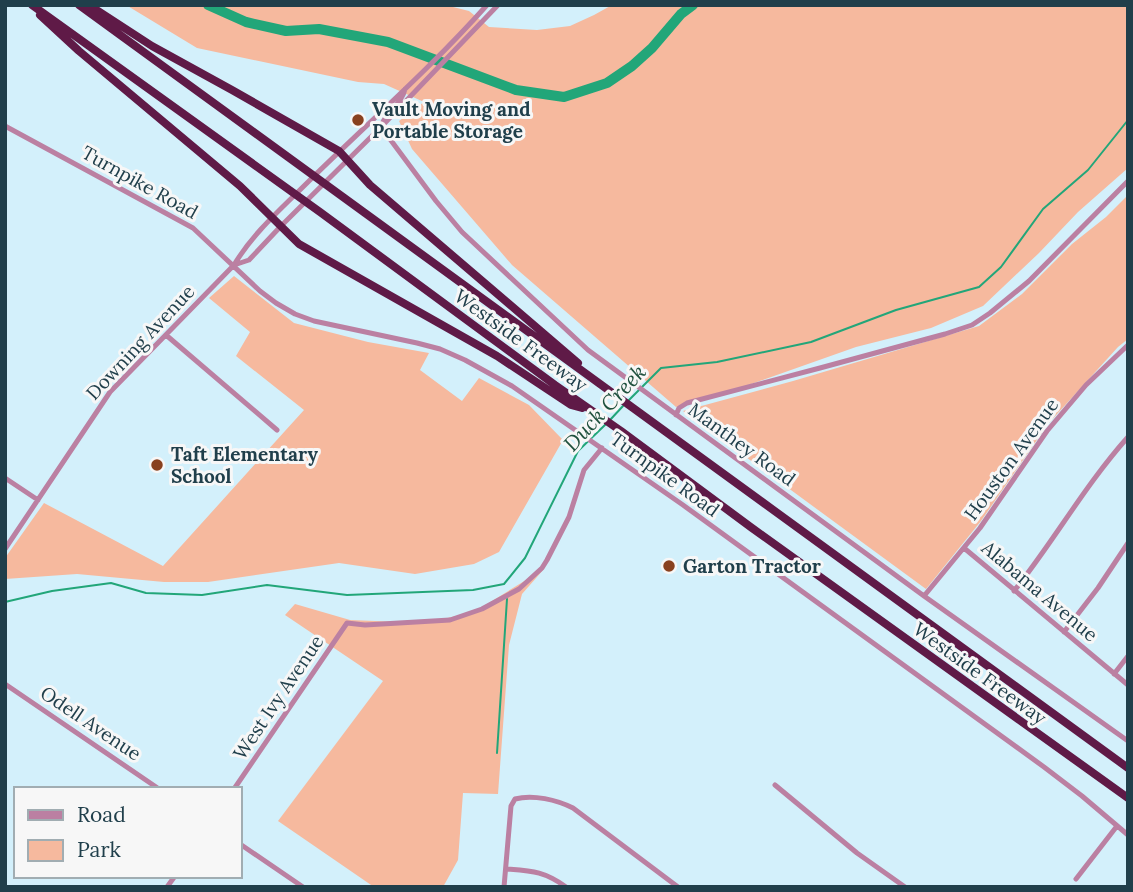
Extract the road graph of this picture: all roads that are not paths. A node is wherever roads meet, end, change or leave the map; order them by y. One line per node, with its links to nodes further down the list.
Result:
1 (32, 5): 12 (highway); 18 (highway, Westside Freeway)
2 (79, 5): 17 (highway, Westside Freeway)
3 (89, 5): 9 (highway)
4 (487, 5): 6 (street)
5 (498, 5): 8 (street)
6 (405, 89): 8 (street); 9 (street, Downing Avenue)
7 (5, 126): 14 (street, Turnpike Road)
8 (381, 127): 10 (street, Downing Avenue); 19 (street, Manthey Road)
9 (340, 151): 10 (highway); 12 (street, Downing Avenue)
10 (347, 159): 13 (street, Downing Avenue); 17 (highway)
11 (1128, 181): 19 (street)
12 (273, 218): 13 (highway); 14 (street, Downing Avenue)
13 (281, 226): 14 (street, Downing Avenue); 18 (highway)
14 (234, 265): 15 (street, Downing Avenue); 22 (street, Turnpike Road)
15 (166, 335): 20 (street); 24 (street, Downing Avenue)
16 (1128, 345): 26 (street, Houston Avenue)
17 (585, 374): 36 (highway, Westside Freeway)
18 (590, 410): 40 (highway, Westside Freeway)
19 (676, 415): 29 (street, Manthey Road)
20 (276, 430)
21 (1128, 437): 28 (street)
22 (600, 447): 39 (street, West Ivy Avenue); 41 (street, Turnpike Road)
23 (5, 478): 24 (street)
24 (38, 500): 27 (street, Downing Avenue)
25 (1128, 543): 30 (street)
26 (964, 548): 28 (street, Alabama Avenue); 29 (street, Houston Avenue)
27 (5, 549)
28 (1014, 590): 30 (street, Alabama Avenue)
29 (924, 596): 35 (street, Manthey Road)
30 (1064, 632): 32 (street, Alabama Avenue)
31 (1128, 656): 32 (street)
32 (1114, 674): 34 (street, Alabama Avenue)
33 (5, 684): 38 (street, Odell Avenue)
34 (1128, 685)
35 (1128, 741)
36 (1128, 768)
37 (775, 785): 50 (street)
38 (156, 787)
39 (235, 787)
40 (1128, 798)
41 (1117, 826): 42 (street, Turnpike Road); 45 (street)
42 (1128, 835)
43 (242, 845): 46 (street)
44 (506, 869): 47 (street); 48 (street); 49 (street)
45 (1076, 879)
46 (303, 887)
47 (504, 887)
48 (566, 887)
49 (678, 887)
50 (905, 887)

